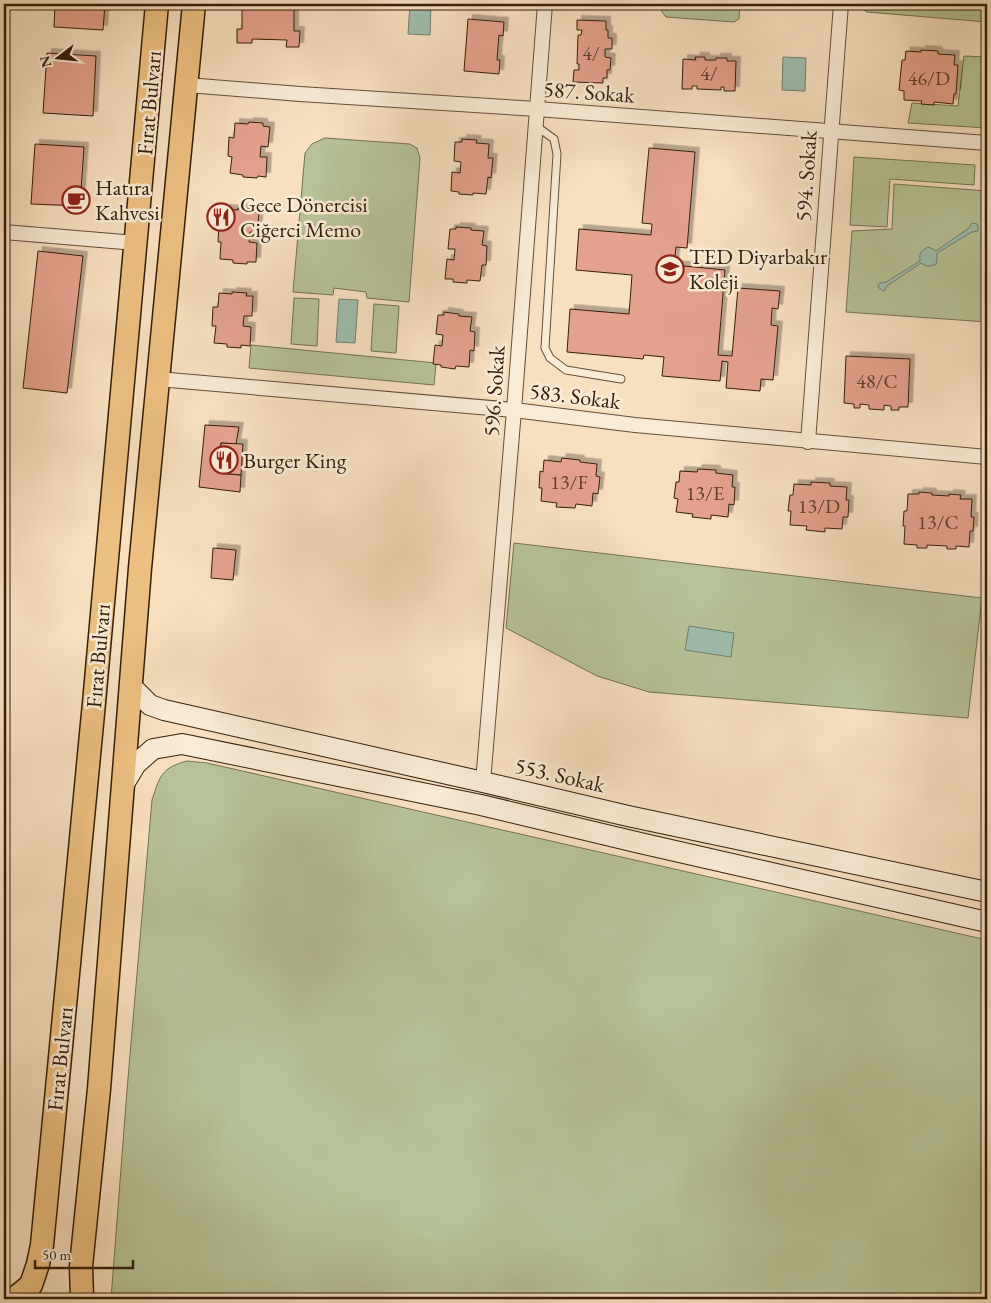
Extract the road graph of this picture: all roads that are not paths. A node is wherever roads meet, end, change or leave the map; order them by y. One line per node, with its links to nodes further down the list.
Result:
1 (157, 4): 11 (main road, Fırat Bulvarı)
2 (194, 4): 5 (main road, Fırat Bulvarı)
3 (545, 4): 6 (street, 596. Sokak)
4 (841, 4): 8 (street, 594. Sokak)
5 (187, 86): 6 (street, 587. Sokak); 13 (main road, Fırat Bulvarı)
6 (537, 109): 7 (street, 596. Sokak); 8 (street, 587. Sokak)
7 (535, 126): 12 (lane); 14 (street, 596. Sokak)
8 (831, 131): 9 (street, 587. Sokak); 15 (street, 594. Sokak)
9 (987, 143)
10 (4, 232): 11 (street)
11 (136, 243): 22 (main road, Fırat Bulvarı)
12 (621, 379)
13 (158, 380): 14 (street, 583. Sokak); 17 (main road, Fırat Bulvarı)
14 (514, 410): 15 (street, 583. Sokak); 18 (street, 596. Sokak)
15 (808, 442): 16 (street, 583. Sokak)
16 (987, 457)
17 (131, 686): 18 (main road, 553. Sokak); 19 (main road, Fırat Bulvarı)
18 (483, 782): 20 (main road, 553. Sokak)
19 (122, 786): 21 (main road); 23 (main road, Fırat Bulvarı)
20 (987, 892)
21 (987, 922)
22 (14, 1299)
23 (82, 1299)

